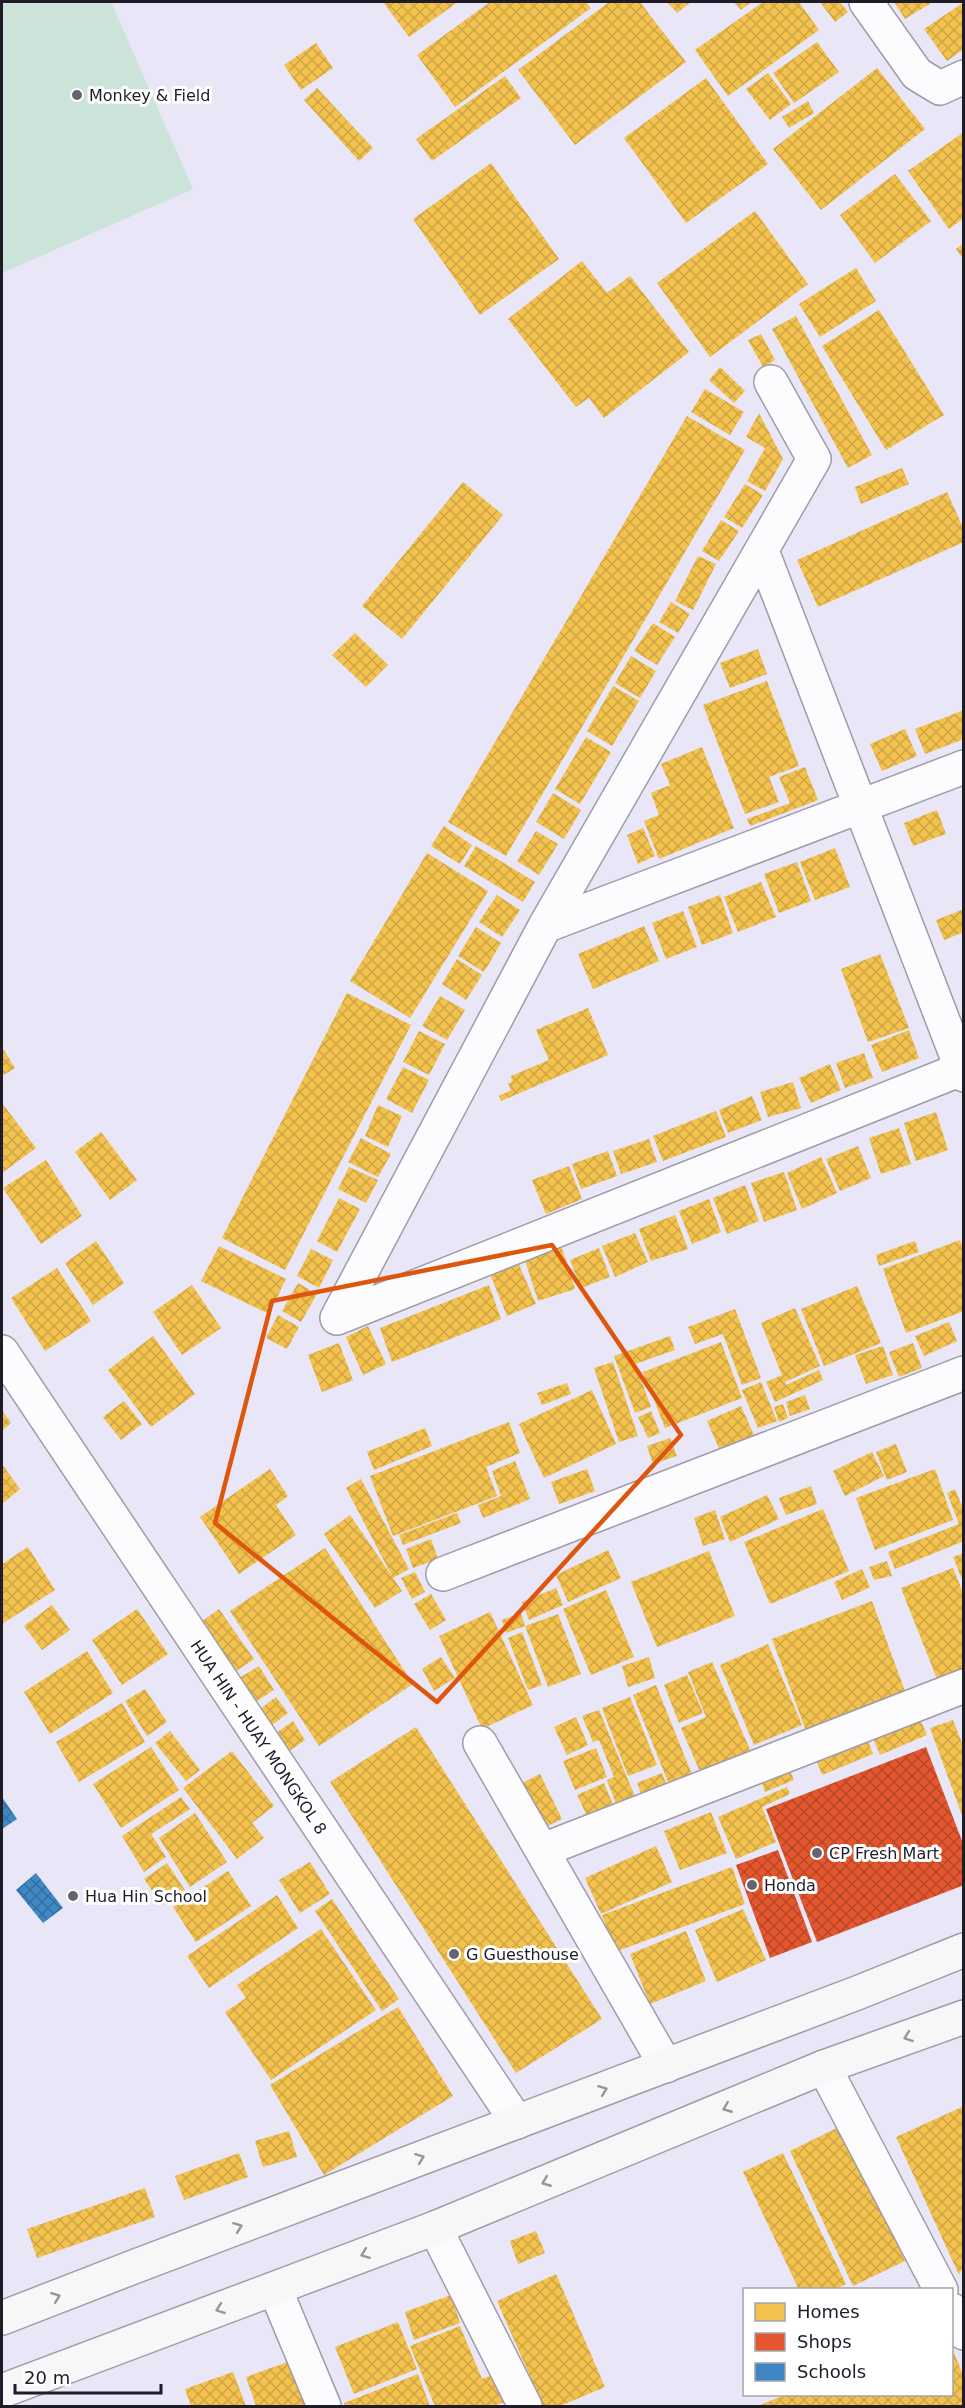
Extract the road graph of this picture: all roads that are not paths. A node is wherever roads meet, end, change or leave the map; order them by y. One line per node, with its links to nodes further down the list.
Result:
1 (866, 2): 2 (street)
2 (963, 77)
3 (771, 382): 4 (street)
4 (762, 551): 6 (street); 7 (street)
5 (963, 767): 6 (street)
6 (861, 805): 7 (street); 8 (street)
7 (544, 926): 8 (street)
8 (963, 1070)
9 (2, 1352): 19 (street, HUA HIN - HUAY MONGKOL 8)
10 (963, 1373): 11 (street)
11 (443, 1574)
12 (963, 1686): 14 (street)
13 (480, 1743): 14 (street)
14 (543, 1850): 17 (street)
15 (963, 1950): 17 (main road)
16 (963, 2018): 18 (main road, one-way to 18)
17 (666, 2066): 19 (main road, one-way to 17)
18 (824, 2067): 20 (main road, one-way to 20); 21 (street)
19 (517, 2122): 24 (main road, one-way to 19)
20 (435, 2228): 22 (main road, one-way to 22); 28 (street)
21 (940, 2288)
22 (275, 2289): 26 (main road, one-way to 26); 27 (street)
23 (953, 2314): 25 (street)
24 (2, 2318)
25 (963, 2333)
26 (2, 2391)
27 (324, 2406)
28 (525, 2406)

